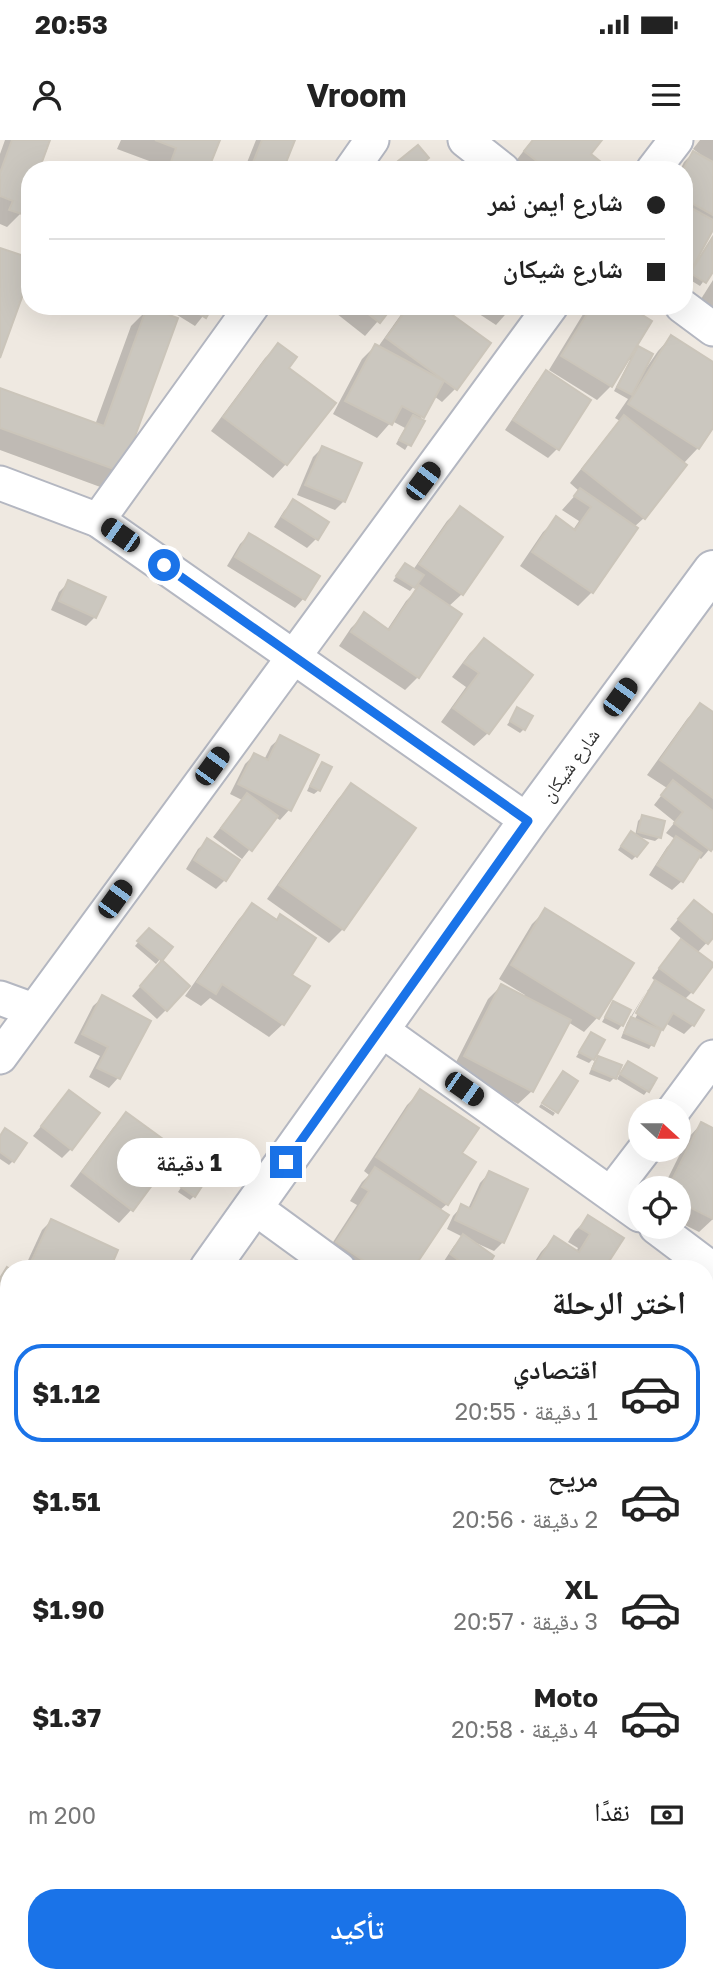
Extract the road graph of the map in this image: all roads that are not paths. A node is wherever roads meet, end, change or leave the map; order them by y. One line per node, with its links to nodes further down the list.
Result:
1 (372, 140): 4 (street)
2 (465, 140): 5 (street)
3 (676, 140): 6 (street)
4 (357, 161)
5 (492, 161)
6 (660, 161)
7 (246, 315): 12 (street)
8 (544, 315): 14 (street)
9 (693, 315): 10 (street)
10 (713, 330)
11 (0, 483): 12 (street)
12 (99, 520): 14 (street)
13 (712, 572): 15 (street, شارع شيكان)
14 (294, 656): 15 (street); 17 (street)
15 (528, 821): 18 (street, شارع شيكان)
16 (0, 998): 17 (street)
17 (33, 1010): 19 (street)
18 (380, 1029): 23 (street); 25 (street, شارع شيكان)
19 (0, 1057)
20 (713, 1057): 21 (street)
21 (682, 1099)
22 (635, 1162): 23 (street)
23 (611, 1193): 24 (street)
24 (628, 1206)
25 (254, 1207): 27 (street, شارع شيكان); 28 (street)
26 (672, 1239): 29 (street)
27 (216, 1260)
28 (328, 1260)
29 (700, 1260)

